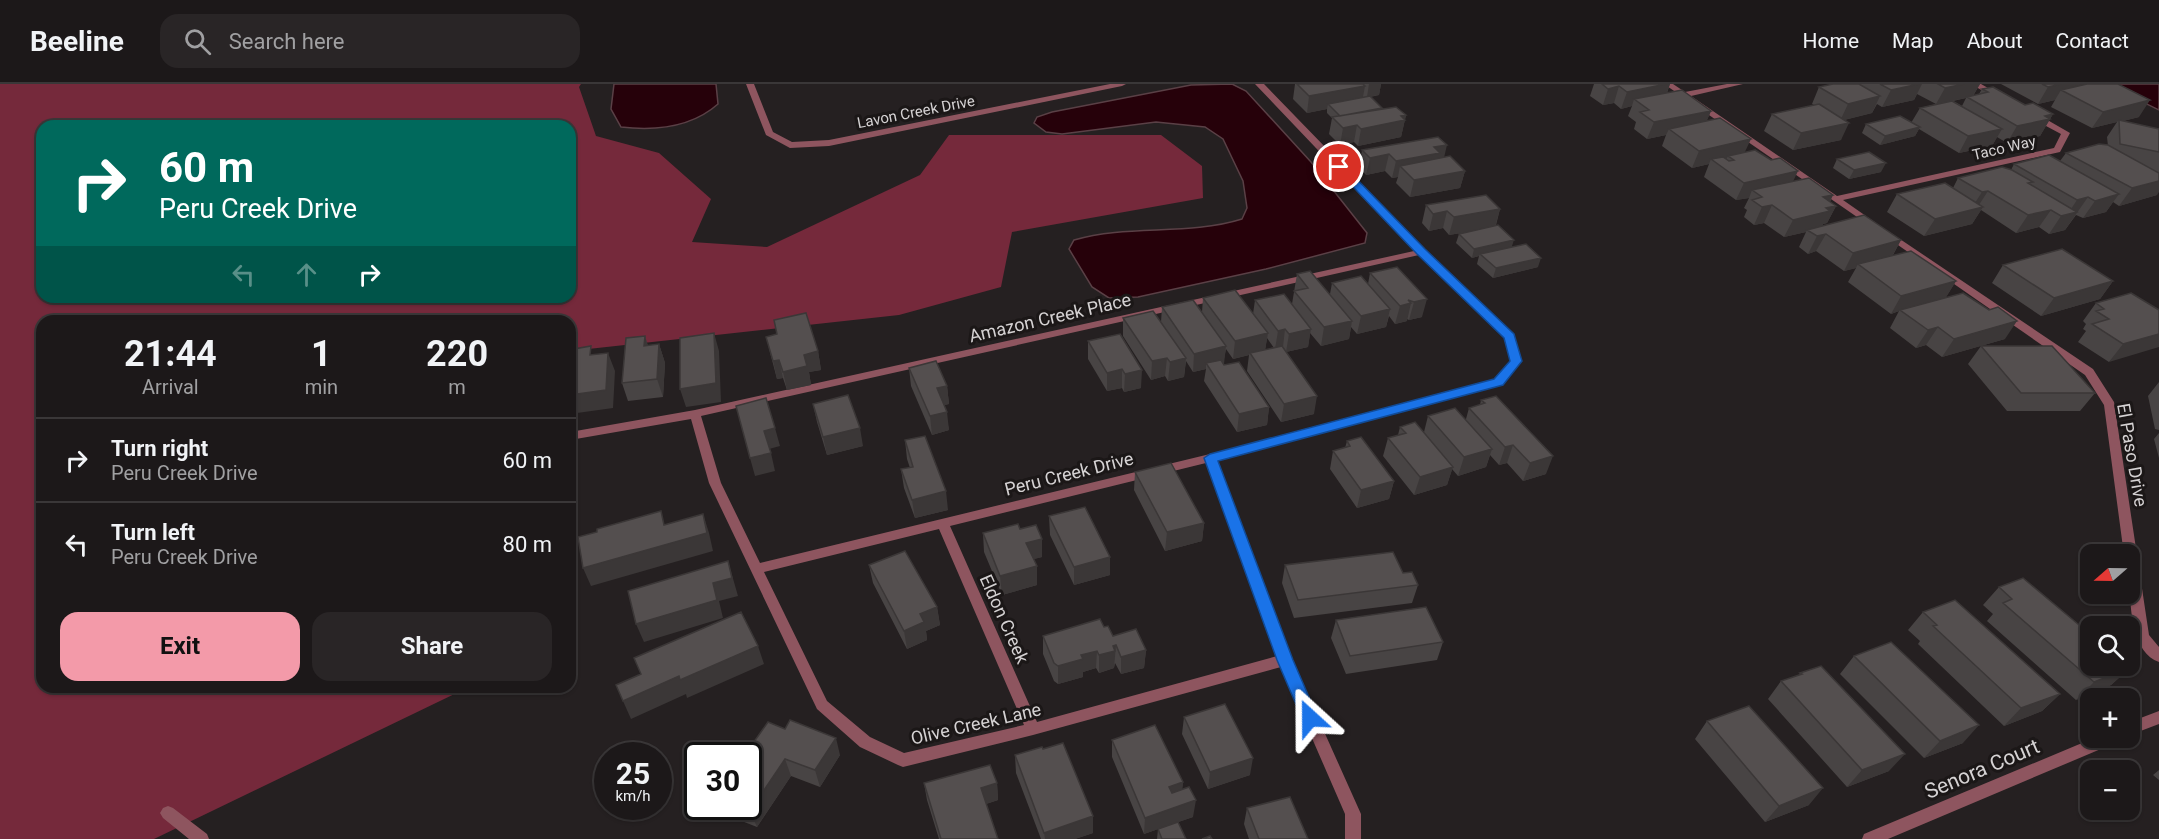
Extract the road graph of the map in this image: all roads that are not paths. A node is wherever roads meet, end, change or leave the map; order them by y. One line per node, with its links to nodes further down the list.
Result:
1 (750, 84): 2 (street, Lavon Creek Drive)
2 (1122, 84)
3 (1259, 84): 11 (street)
4 (1668, 84): 7 (street, El Paso Drive)
5 (1739, 84): 7 (street)
6 (1975, 84): 8 (street)
7 (1684, 95): 10 (street, El Paso Drive)
8 (2005, 100)
9 (2025, 111): 10 (street, Taco Way)
10 (1836, 199): 17 (street, El Paso Drive)
11 (1421, 252): 12 (street, Amazon Creek Place); 14 (street, Peru Creek Drive)
12 (695, 414): 13 (street, Amazon Creek Place); 16 (street, Olive Creek Lane)
13 (576, 435)
14 (1210, 458): 15 (street, Peru Creek Drive); 18 (street)
15 (943, 524): 16 (street, Peru Creek Drive); 21 (street, Eldon Creek)
16 (756, 569): 21 (street, Olive Creek Lane)
17 (2159, 656)
18 (1285, 660): 21 (street, Olive Creek Lane); 25 (street)
19 (2159, 717): 20 (street)
20 (2140, 725)
21 (1033, 729)
22 (2086, 748): 26 (street, Senora Court)
23 (168, 813): 24 (street)
24 (201, 839)
25 (1353, 839)
26 (1870, 839)

